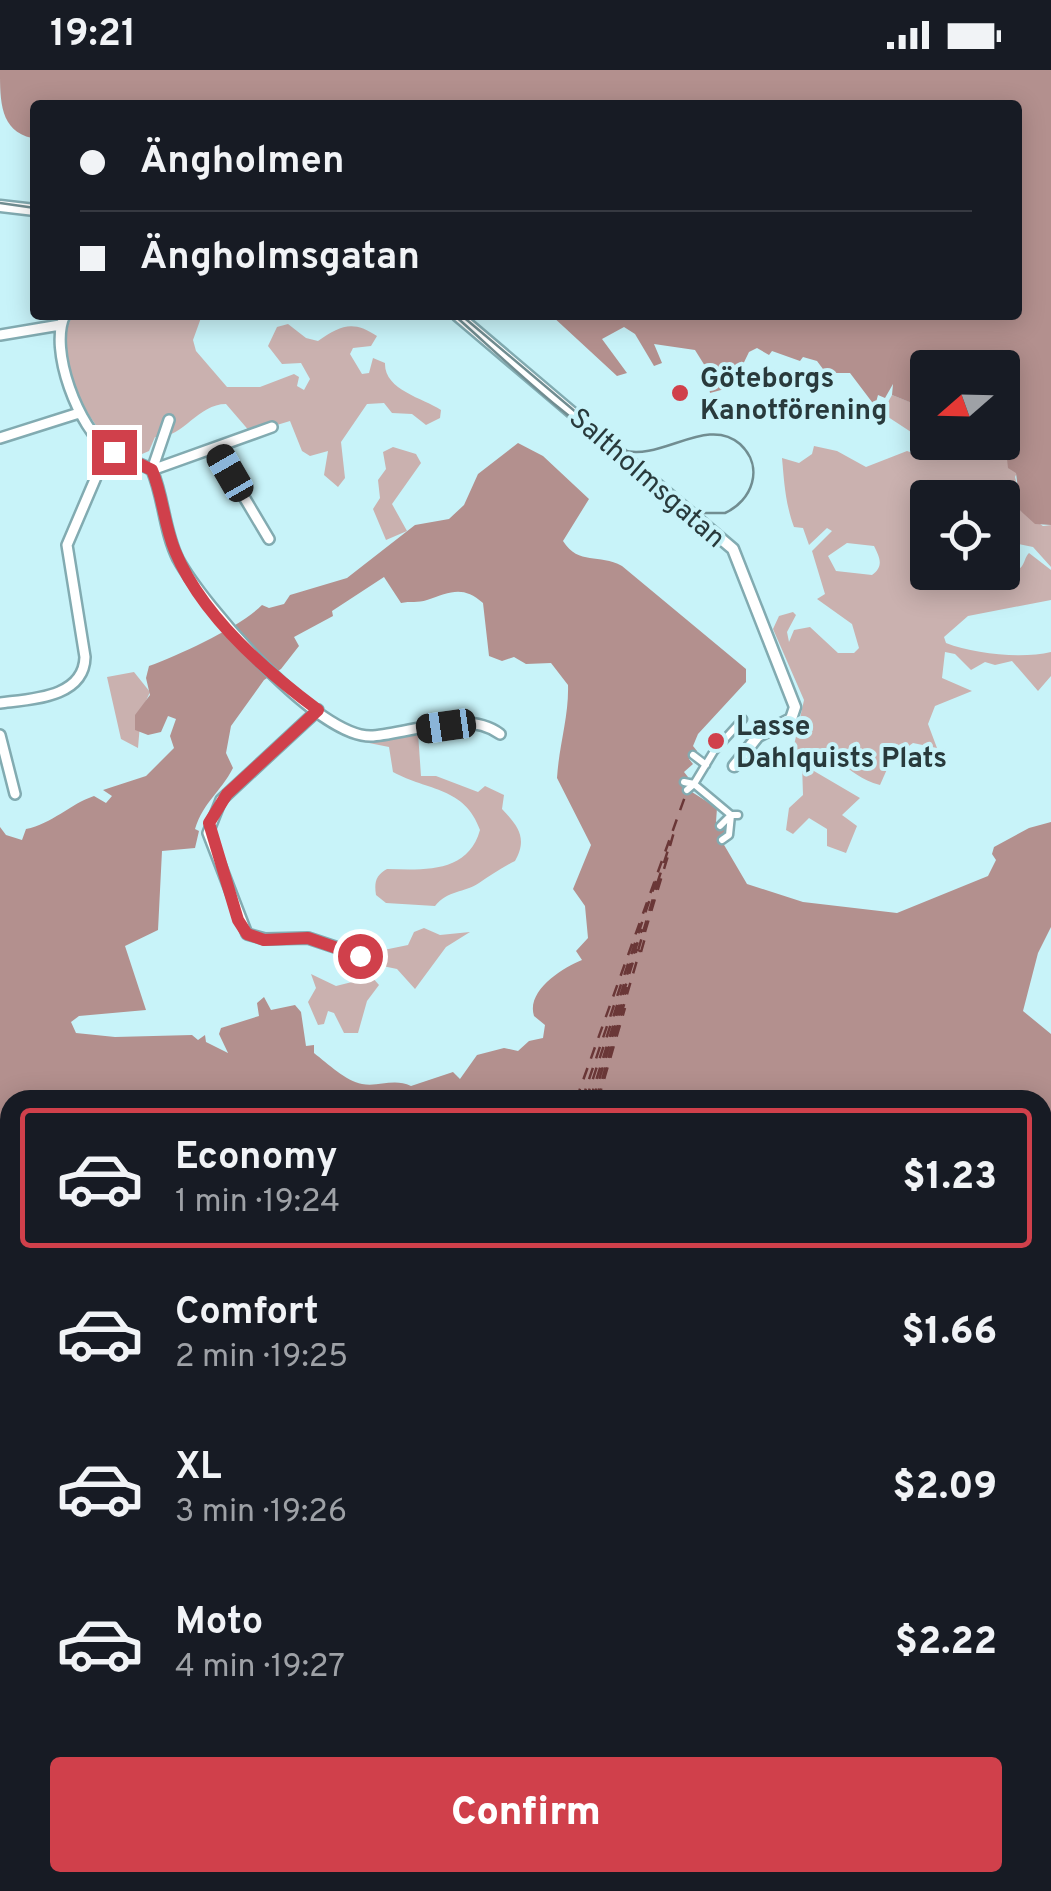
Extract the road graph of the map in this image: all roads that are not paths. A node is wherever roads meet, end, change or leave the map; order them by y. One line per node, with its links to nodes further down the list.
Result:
1 (0, 206): 2 (street)
2 (30, 209)
3 (63, 320): 5 (street)
4 (463, 320): 22 (street, Saltholmsgatan)
5 (60, 326): 6 (street); 7 (street)
6 (0, 335)
7 (79, 413): 10 (street); 11 (street)
8 (169, 420): 13 (street)
9 (272, 428): 12 (street)
10 (0, 438)
11 (108, 449): 13 (street); 15 (street)
12 (216, 450): 13 (street); 14 (street)
13 (152, 470): 16 (street)
14 (269, 538)
15 (0, 703)
16 (318, 710): 18 (street); 29 (street)
17 (744, 719): 21 (street)
18 (500, 734)
19 (0, 735): 25 (street)
20 (693, 755): 21 (street)
21 (706, 765): 24 (street)
22 (734, 766)
23 (688, 768): 24 (street)
24 (699, 776): 26 (street)
25 (14, 794)
26 (734, 815): 27 (street); 28 (street)
27 (720, 826)
28 (722, 840)
29 (365, 956)

